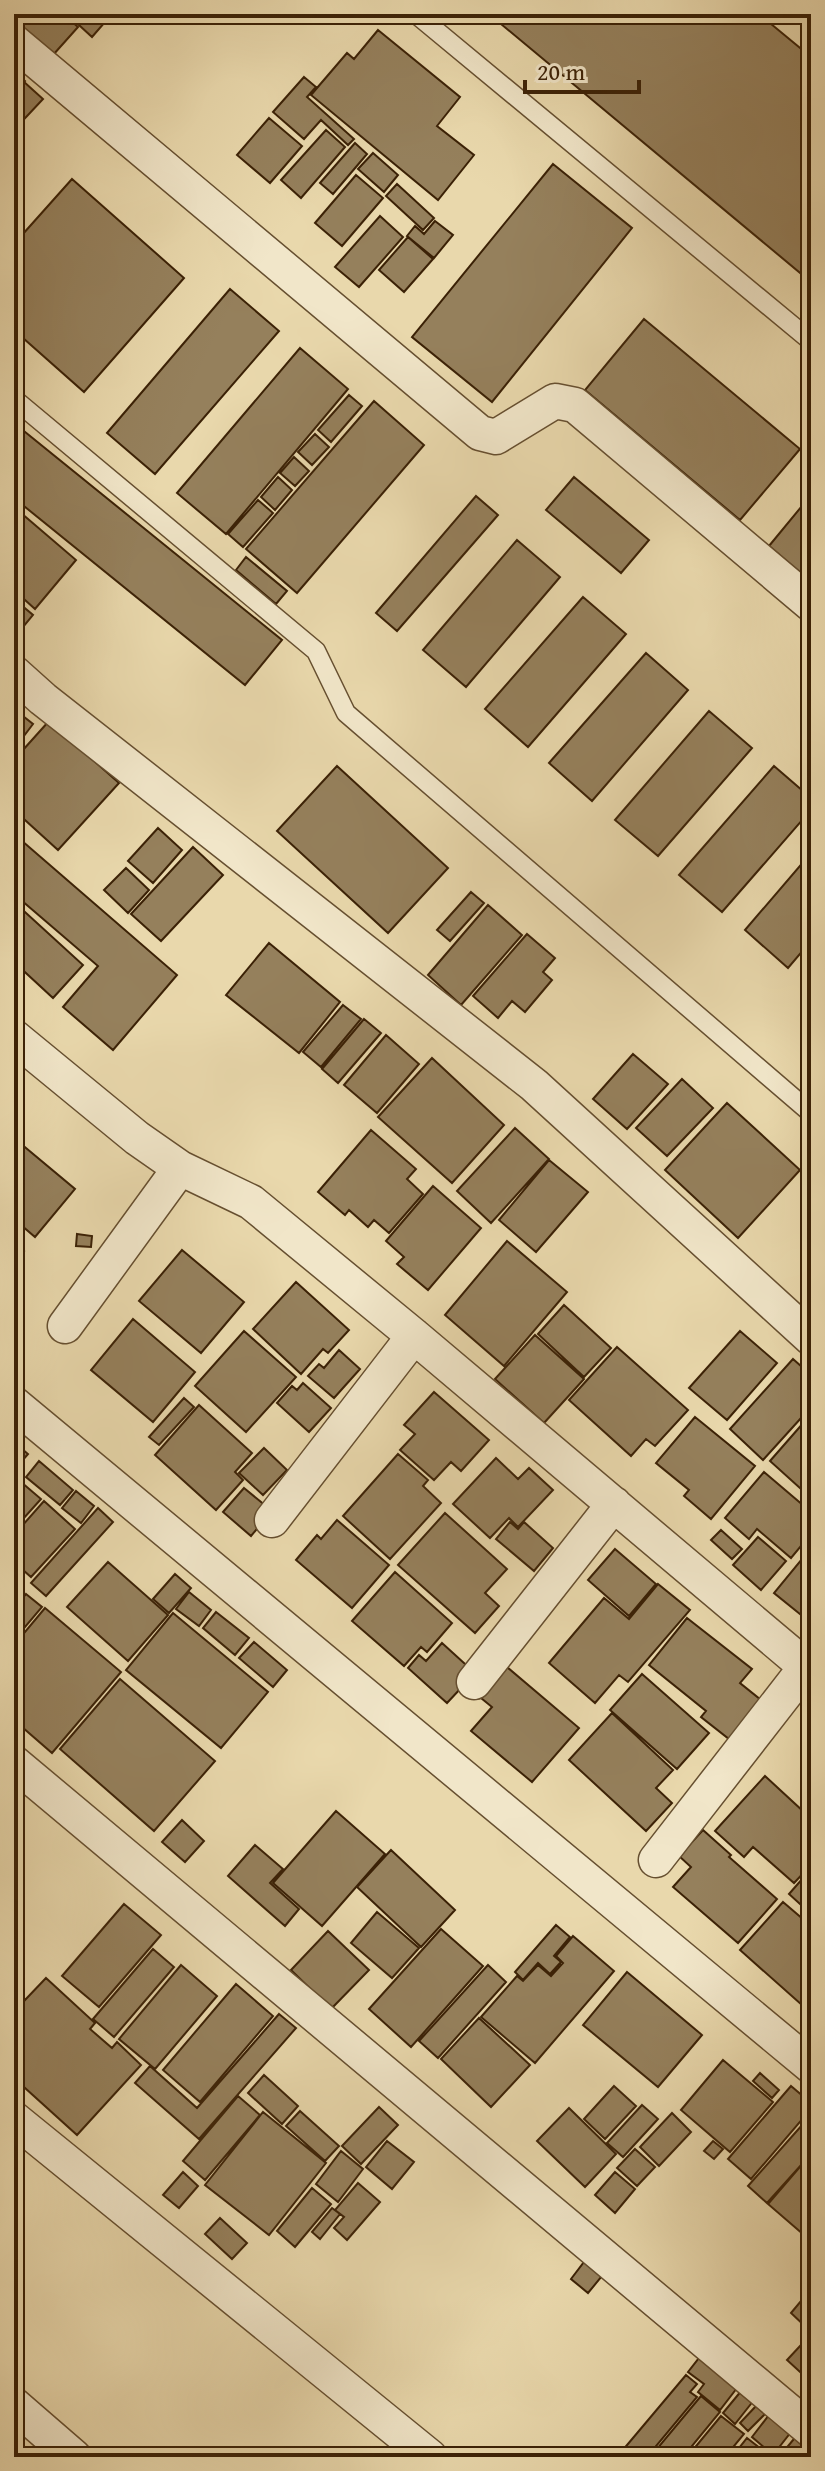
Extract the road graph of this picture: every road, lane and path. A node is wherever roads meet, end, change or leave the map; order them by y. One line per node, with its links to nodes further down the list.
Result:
1 (416, 14): 3 (lane)
2 (14, 42): 5 (street)
3 (811, 341)
4 (14, 399): 8 (lane)
5 (811, 604)
6 (14, 673): 12 (street)
7 (14, 1037): 9 (street)
8 (811, 1113)
9 (180, 1168): 10 (street); 11 (street)
10 (65, 1326)
11 (414, 1336): 14 (street); 15 (street)
12 (811, 1338)
13 (14, 1404): 20 (street)
14 (614, 1504): 16 (street); 17 (street)
15 (272, 1520)
16 (808, 1669): 19 (street)
17 (474, 1682)
18 (14, 1763): 23 (street)
19 (656, 1860)
20 (811, 2066)
21 (14, 2119): 25 (street)
22 (14, 2405): 24 (street)
23 (811, 2430)
24 (74, 2457)
25 (430, 2457)

